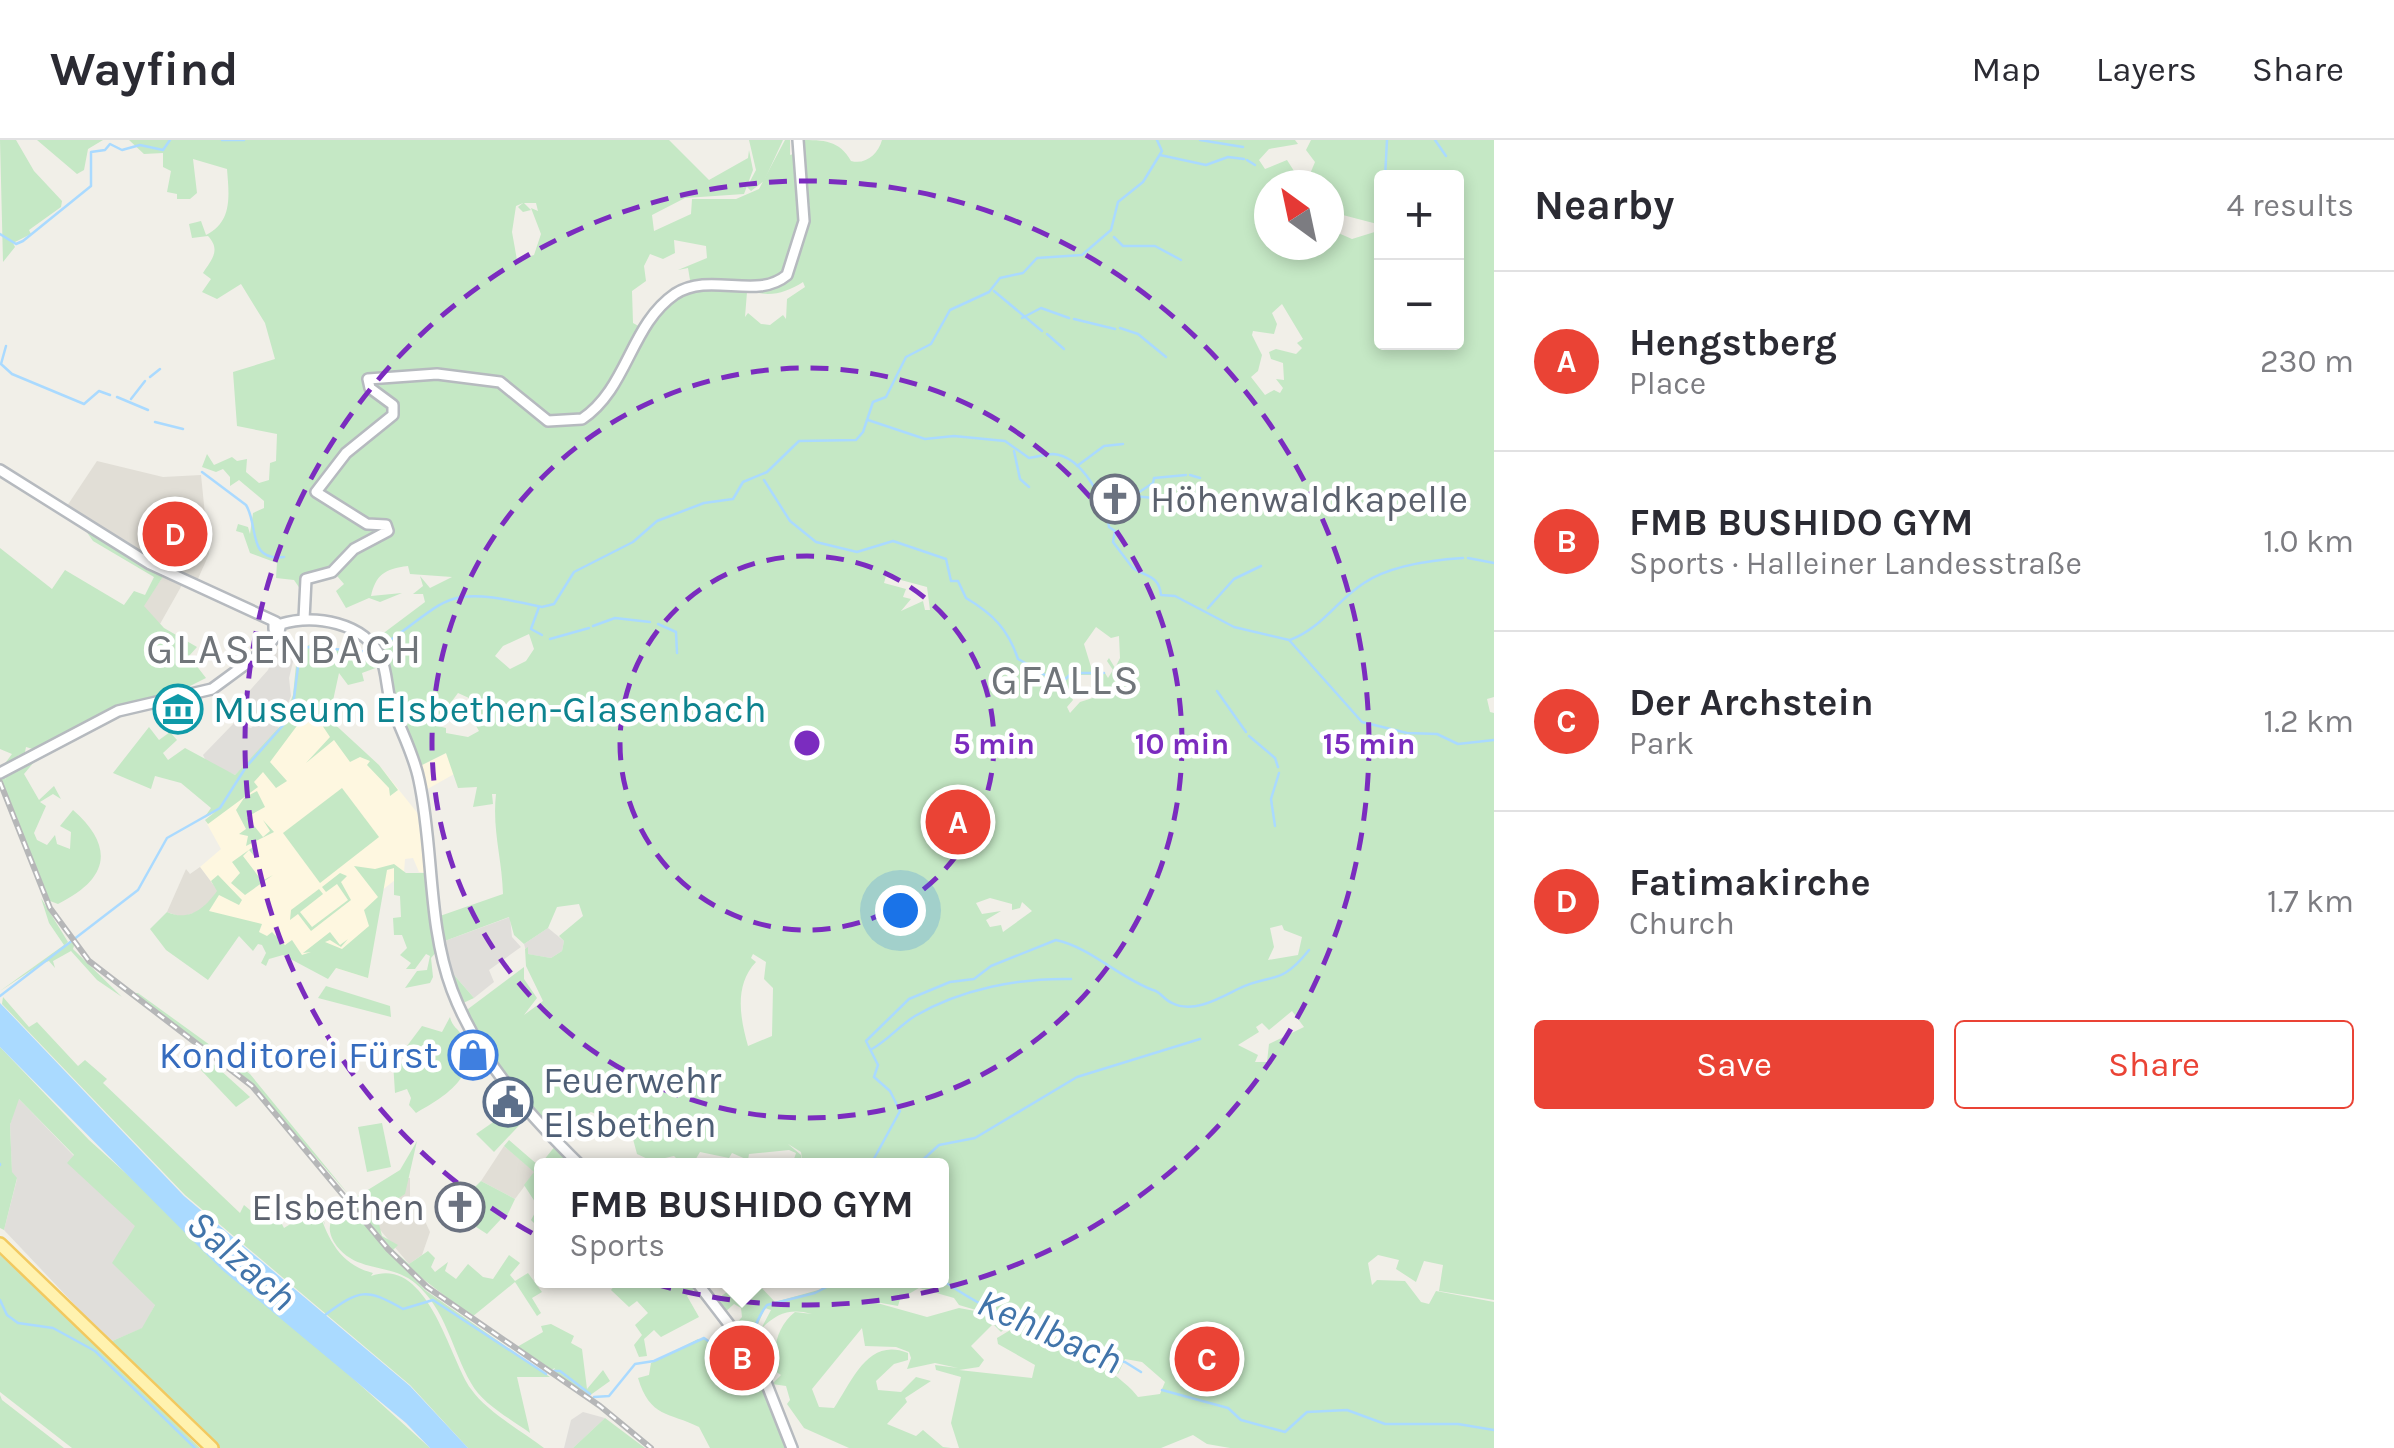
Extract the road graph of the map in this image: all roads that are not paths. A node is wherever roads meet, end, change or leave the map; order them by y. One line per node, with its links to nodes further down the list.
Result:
1 (798, 140): 3 (main road)
2 (0, 470): 4 (main road)
3 (302, 620): 4 (main road); 6 (main road)
4 (278, 627): 5 (main road)
5 (4, 771)
6 (573, 1158)
7 (0, 1241): 9 (main road)
8 (700, 1288): 10 (main road)
9 (209, 1448)
10 (792, 1448)

